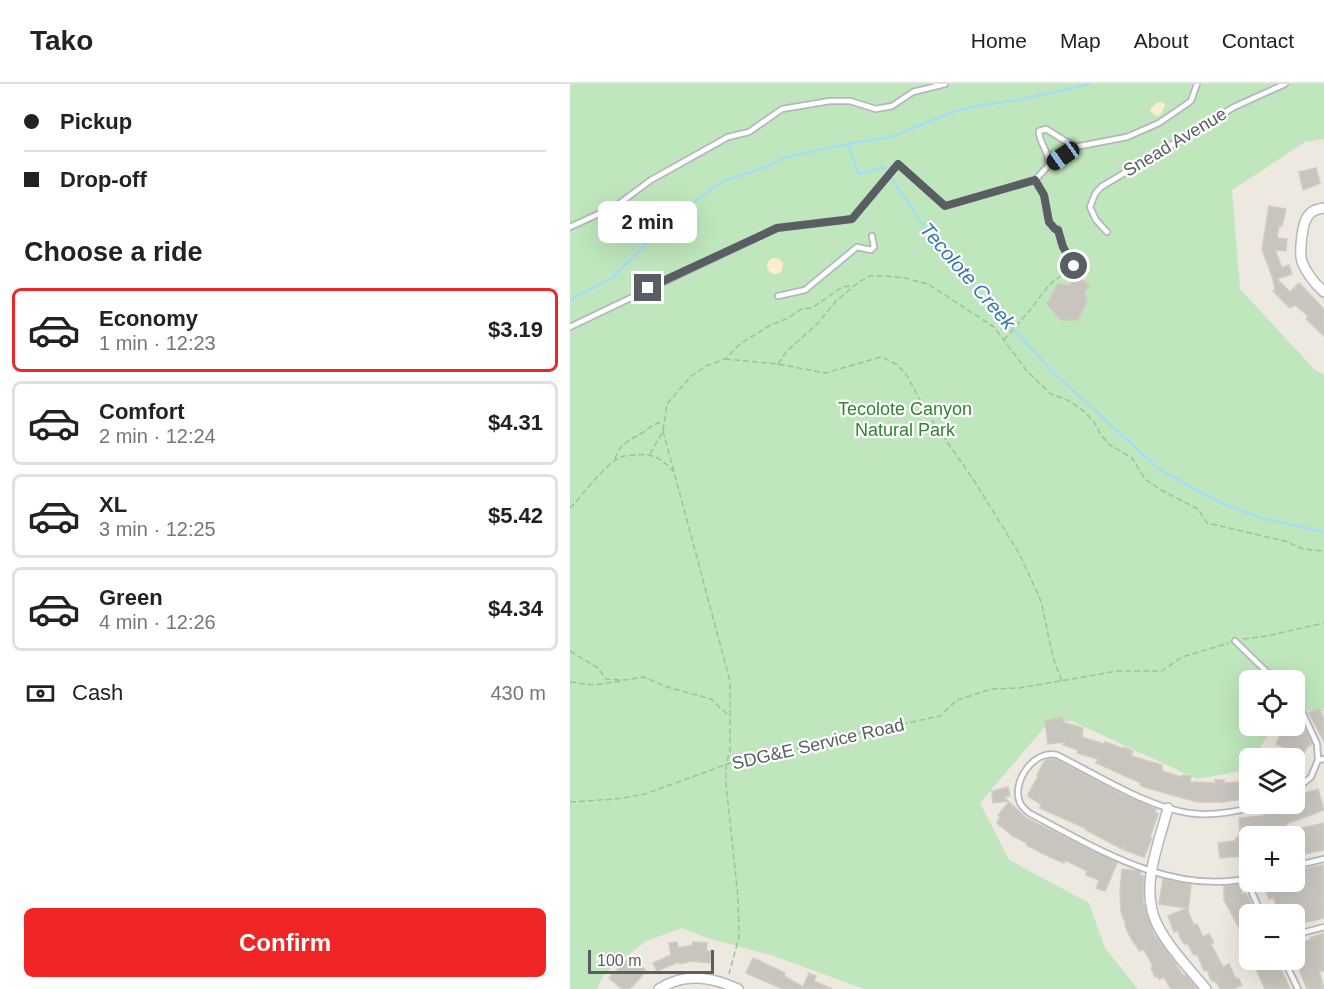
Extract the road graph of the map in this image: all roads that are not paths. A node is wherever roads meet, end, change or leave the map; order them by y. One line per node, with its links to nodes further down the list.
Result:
1 (945, 84): 8 (lane)
2 (1197, 84): 4 (lane)
3 (1285, 84): 9 (lane, Snead Avenue)
4 (1075, 147): 5 (lane); 5 (lane)
5 (1049, 165): 6 (lane)
6 (1035, 180): 11 (lane); 14 (lane)
7 (1324, 208): 12 (street)
8 (570, 227)
9 (1107, 232)
10 (872, 236): 13 (lane)
11 (1074, 266)
12 (1324, 291)
13 (778, 296)
14 (570, 327)
15 (1235, 641): 16 (lane)
16 (1265, 670)
17 (1305, 718): 19 (lane)
18 (1324, 759): 19 (lane)
19 (1317, 760): 20 (lane)
20 (1305, 782)
21 (1168, 808): 22 (lane); 25 (street); 25 (lane)
22 (1239, 810)
23 (1324, 859): 24 (lane)
24 (1305, 863)
25 (1152, 871): 26 (lane); 32 (street)
26 (1239, 878)
27 (1324, 927): 28 (lane)
28 (1305, 932)
29 (1289, 970): 33 (lane)
30 (659, 989): 31 (street)
31 (738, 989)
32 (1206, 989)
33 (1298, 989)

